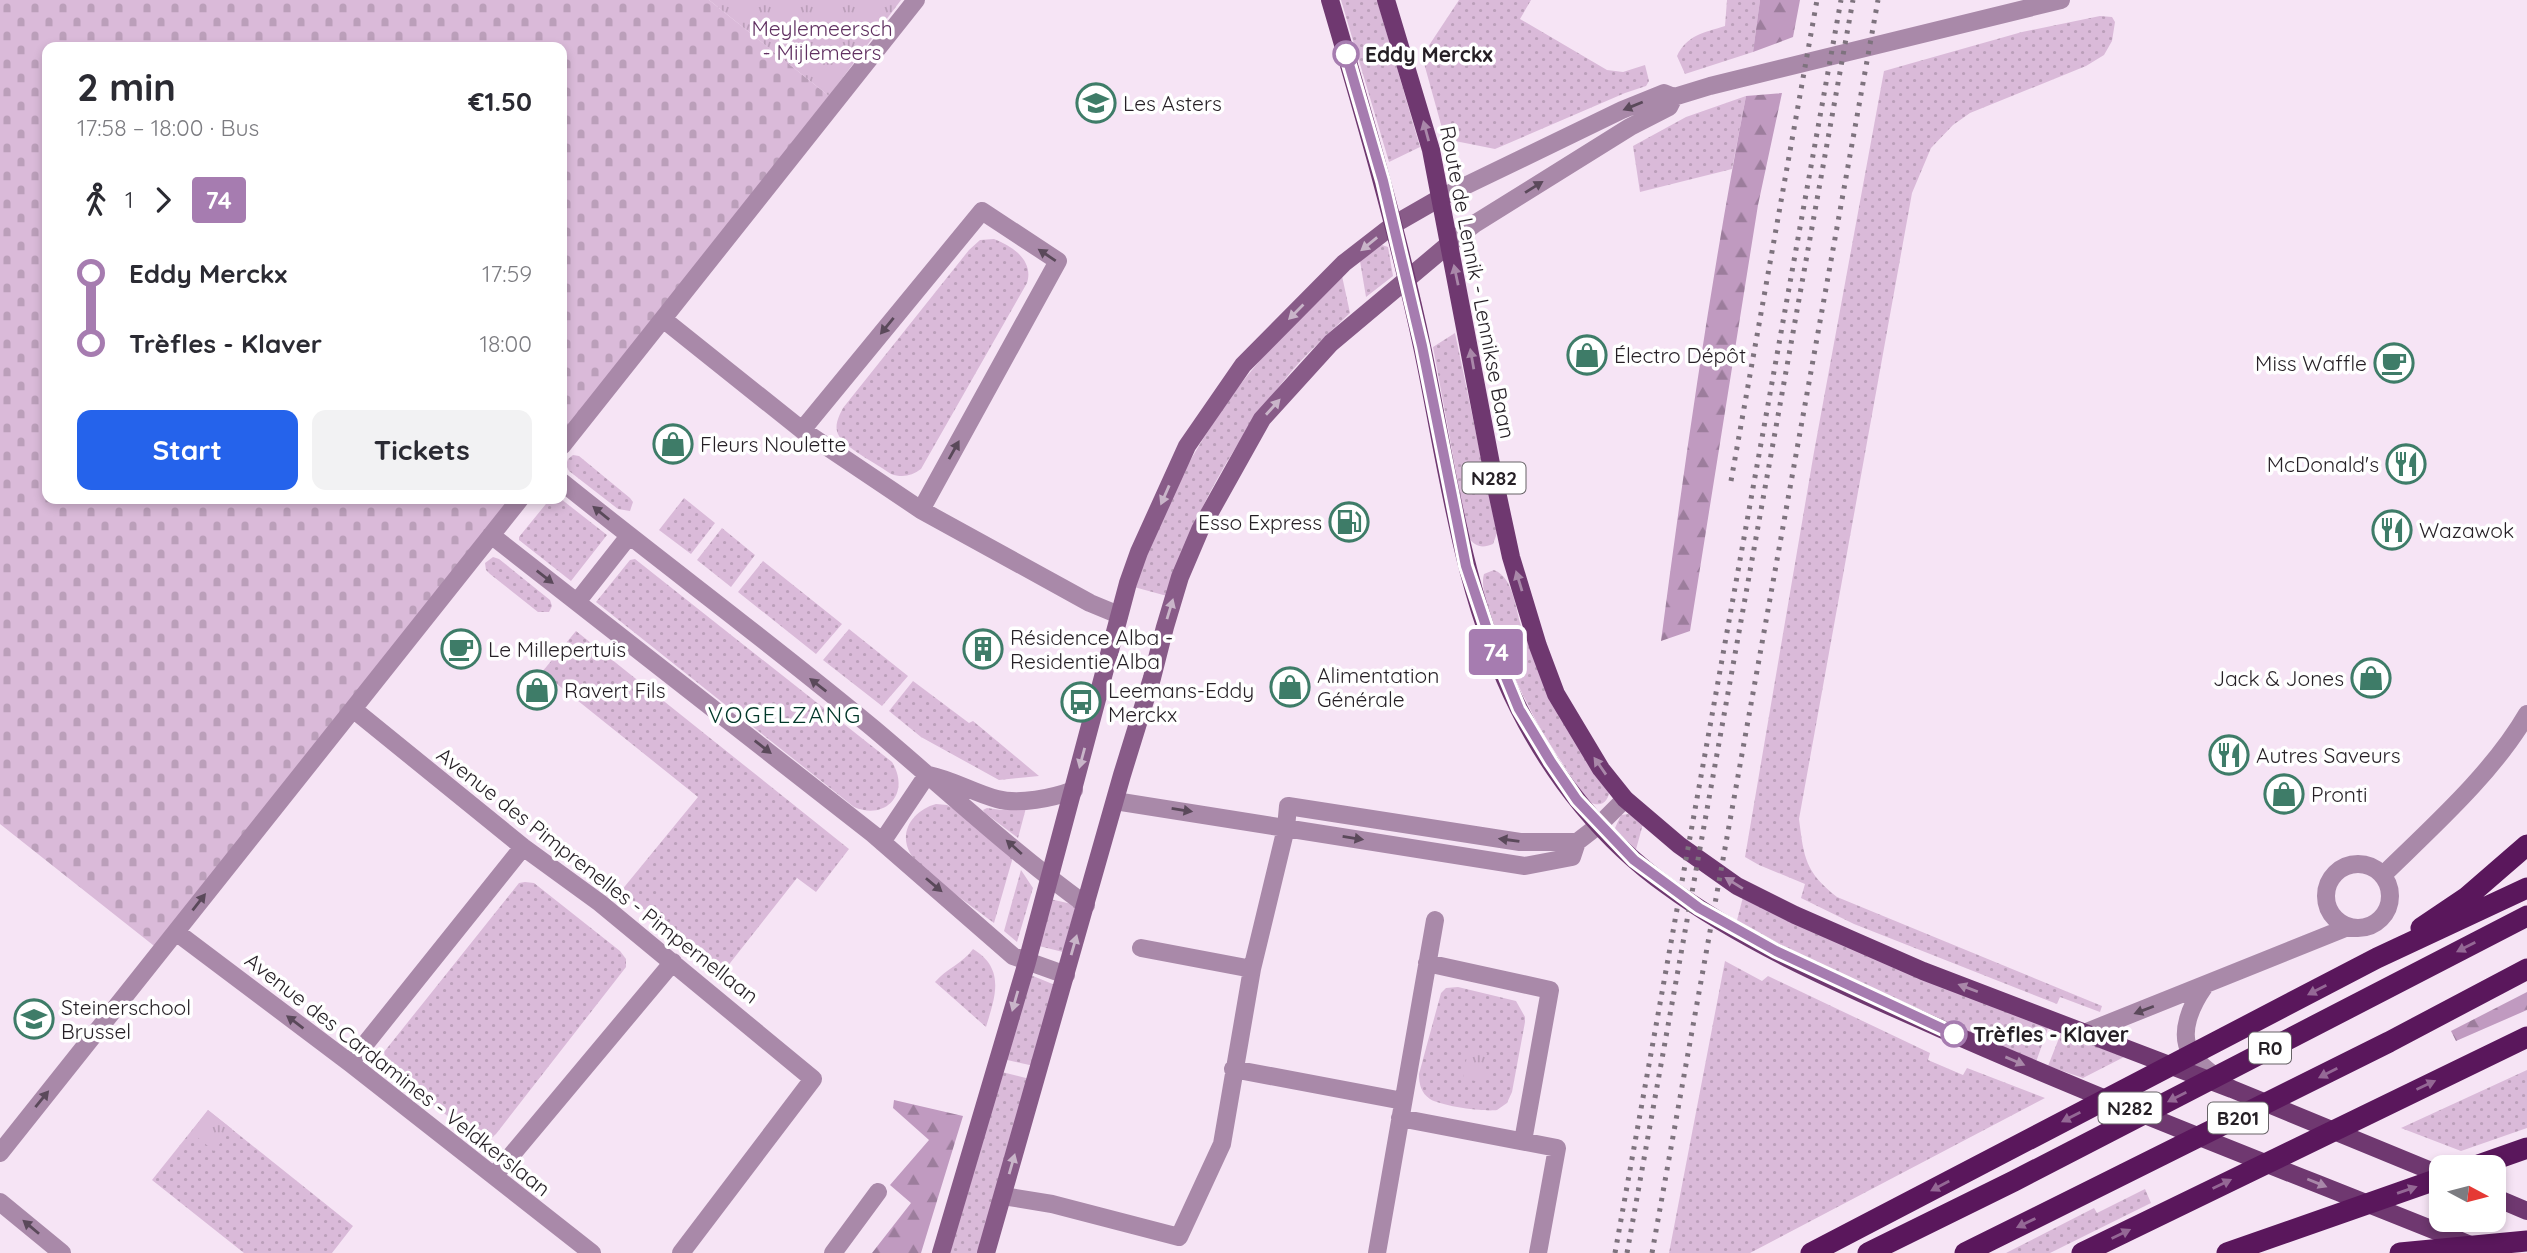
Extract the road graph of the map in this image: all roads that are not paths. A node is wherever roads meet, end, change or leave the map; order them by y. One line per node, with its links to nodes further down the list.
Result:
1 (916, 0): 10 (street)
2 (1330, 0): 7 (main road, N282)
3 (1387, 0): 6 (main road, Route de Lennik - Lennikse Baan / N282, one-way to 3)
4 (2060, 0): 5 (street)
5 (1674, 97): 6 (street, one-way to 6); 8 (street, one-way to 5)
6 (1440, 198): 7 (street); 8 (main road, Route de Lennik - Lennikse Baan / N282)
7 (1393, 225): 9 (main road, N282); 19 (street, one-way to 19)
8 (1449, 244): 9 (street); 24 (main road, Route de Lennik - Lennikse Baan / N282, one-way to 8)
9 (1406, 280): 25 (street, one-way to 9); 26 (main road, N282)
10 (663, 319): 11 (street); 12 (street)
11 (802, 430): 15 (street); 15 (street, one-way to 11)
12 (567, 440)
13 (567, 486): 17 (street, one-way to 13)
14 (516, 504): 16 (street)
15 (921, 510): 19 (street)
16 (491, 535): 18 (street, one-way to 18); 20 (street)
17 (629, 536): 18 (street); 22 (street, one-way to 17)
18 (577, 602): 28 (street, one-way to 28)
19 (1119, 615): 23 (street, one-way to 23)
20 (353, 709): 31 (street, Avenue des Pimprenelles - Pimpernellaan); 39 (street, one-way to 20)
21 (2527, 714): 32 (street)
22 (927, 775): 23 (street); 28 (street); 33 (street, one-way to 22)
23 (1074, 790): 33 (street)
24 (1625, 799): 26 (street); 49 (main road, Route de Lennik - Lennikse Baan / N282, one-way to 24)
25 (1115, 801): 27 (street, one-way to 27); 35 (street)
26 (1599, 825): 29 (street); 83 (main road, N282, one-way to 83)
27 (1286, 828): 29 (street, one-way to 29); 29 (street, one-way to 27); 45 (street)
28 (882, 842): 43 (street, one-way to 43)
29 (1577, 842)
30 (2527, 845): 41 (highway)
31 (523, 847): 42 (street, Avenue des Pimprenelles - Pimpernellaan); 51 (street)
32 (2382, 875): 38 (street); 38 (street)
33 (1049, 878): 35 (street); 43 (street)
34 (2527, 888): 41 (highway)
35 (1086, 905): 47 (street, one-way to 35)
36 (2527, 916): 78 (highway, R0, one-way to 78)
37 (1435, 919): 44 (street)
38 (2348, 927): 48 (street)
39 (176, 932): 51 (street, Avenue des Cardamines - Veldkerslaan, one-way to 39); 57 (street, one-way to 39)
40 (1141, 948): 45 (street)
41 (2377, 958): 77 (highway, one-way to 77)
42 (673, 962): 60 (street); 71 (street, Avenue des Pimprenelles - Pimpernellaan)
43 (1027, 962): 47 (street); 73 (street, one-way to 73)
44 (1427, 964): 54 (street); 55 (street)
45 (1252, 969): 52 (street)
46 (2527, 970): 79 (highway, B201, one-way to 79)
47 (1066, 975): 63 (street, one-way to 47)
48 (2204, 987): 49 (street, one-way to 49); 53 (street)
49 (2084, 1033): 53 (main road, Route de Lennik - Lennikse Baan / N282)
50 (2527, 1037): 80 (highway, one-way to 50)
51 (350, 1063): 60 (street, Avenue des Cardamines - Veldkerslaan)
52 (1233, 1069): 54 (street); 68 (street)
53 (2232, 1089): 59 (main road, Route de Lennik - Lennikse Baan / N282)
54 (1402, 1110): 55 (street); 75 (street)
55 (1523, 1141): 76 (street)
56 (2527, 1148): 58 (highway)
57 (0, 1153)
58 (2506, 1155)
59 (2429, 1172)
60 (494, 1176): 70 (street, Avenue des Cardamines - Veldkerslaan)
61 (2429, 1181): 81 (highway, one-way to 61)
62 (878, 1192): 72 (street)
63 (1003, 1196): 68 (street); 74 (street)
64 (0, 1202): 69 (street, one-way to 64)
65 (2506, 1202): 66 (main road)
66 (2527, 1211)
67 (2527, 1241): 82 (highway); 84 (street)
68 (1178, 1245)
69 (62, 1253)
70 (592, 1253)
71 (681, 1253)
72 (832, 1253)
73 (941, 1253)
74 (986, 1253)
75 (1377, 1253)
76 (1538, 1253)
77 (1811, 1253)
78 (1868, 1253)
79 (1965, 1253)
80 (2082, 1253)
81 (2227, 1253)
82 (2400, 1253)
83 (2489, 1253)
84 (2507, 1253)

